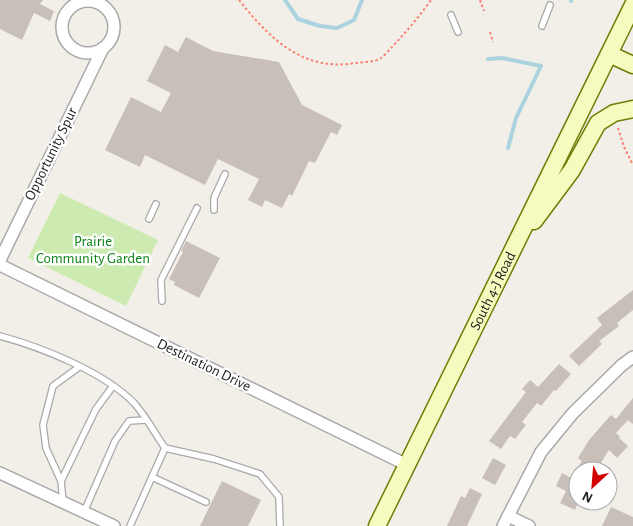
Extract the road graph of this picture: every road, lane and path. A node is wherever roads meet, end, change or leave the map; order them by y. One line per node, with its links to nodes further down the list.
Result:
1 (239, 0): 2 (path)
2 (431, 0)
3 (480, 0): 6 (path)
4 (550, 5): 8 (lane)
5 (633, 6): 13 (main road, South 4-J Road)
6 (484, 11)
7 (451, 15): 9 (lane)
8 (542, 26)
9 (458, 32)
10 (490, 32): 11 (path)
11 (493, 42)
12 (103, 48): 12 (street, Opportunity Spur); 24 (street, Opportunity Spur)
13 (609, 54): 14 (main road); 23 (main road, South 4-J Road)
14 (633, 65)
15 (633, 109): 23 (main road)
16 (616, 120): 17 (path)
17 (633, 165)
18 (225, 174): 21 (lane)
19 (156, 204): 22 (lane)
20 (197, 208): 26 (lane)
21 (214, 210)
22 (149, 219)
23 (509, 255): 33 (main road, South 4-J Road)
24 (0, 260)
25 (0, 265): 33 (street, Destination Drive)
26 (162, 301)
27 (0, 336): 29 (lane)
28 (633, 357): 40 (street)
29 (79, 367): 30 (lane); 36 (lane)
30 (113, 386): 31 (lane); 36 (lane)
31 (146, 420): 32 (lane); 39 (lane)
32 (165, 448): 35 (lane); 43 (lane)
33 (407, 465): 44 (main road, South 4-J Road)
34 (0, 473): 37 (street)
35 (152, 478): 38 (lane); 42 (lane)
36 (61, 482): 37 (lane)
37 (62, 502): 39 (street)
38 (206, 502)
39 (84, 512): 41 (street)
40 (506, 521): 45 (street)
41 (114, 526)
42 (130, 526)
43 (280, 526)
44 (377, 526)
45 (529, 526)

